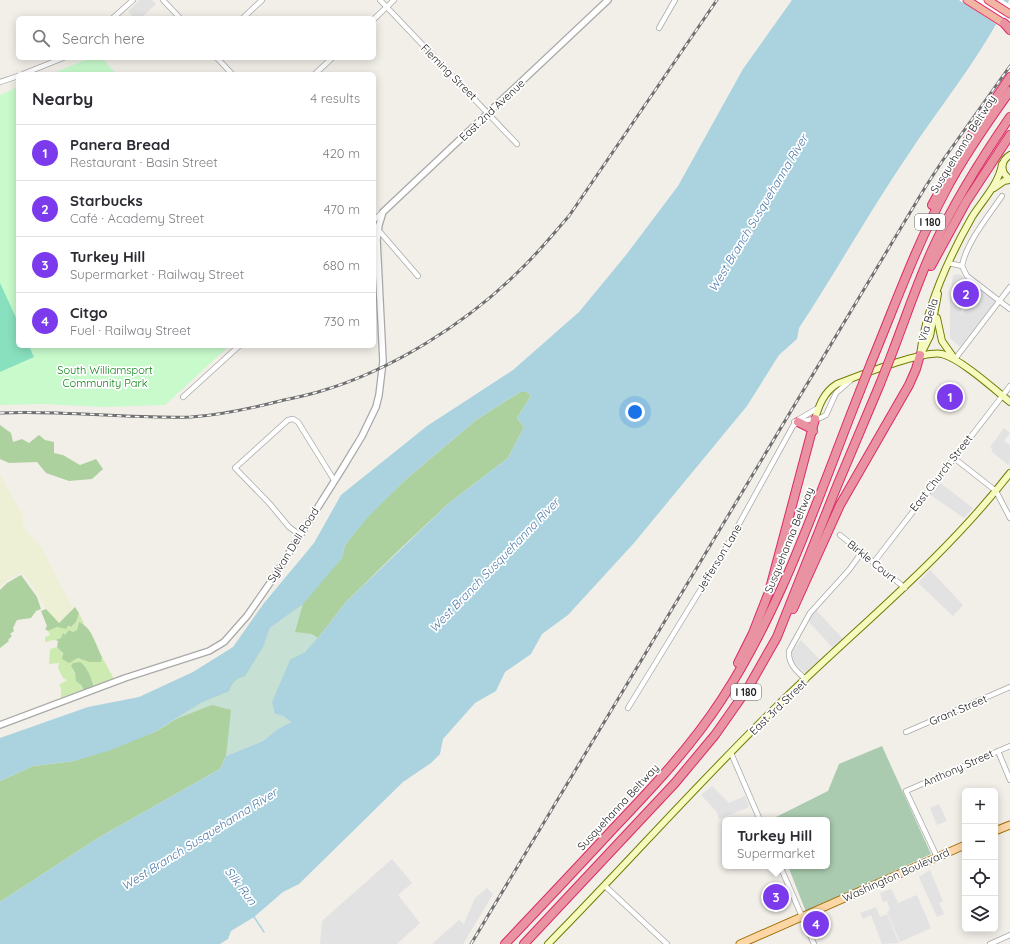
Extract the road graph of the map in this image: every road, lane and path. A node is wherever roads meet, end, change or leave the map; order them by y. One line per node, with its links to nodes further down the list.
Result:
1 (133, 0): 12 (street)
2 (163, 0): 13 (street)
3 (262, 0): 14 (street)
4 (380, 0): 10 (street, Fleming Street)
5 (394, 0): 10 (street)
6 (608, 0): 29 (street, East 2nd Avenue)
7 (675, 0): 17 (street)
8 (967, 0): 16 (highway)
9 (988, 0): 11 (highway)
10 (386, 8): 15 (street); 29 (street, Fleming Street)
11 (1010, 14)
12 (115, 16)
13 (178, 16)
14 (245, 16)
15 (376, 17)
16 (1007, 25): 18 (highway)
17 (659, 28)
18 (1010, 30)
19 (58, 60): 22 (street)
20 (219, 60): 23 (street)
21 (330, 60): 24 (street)
22 (28, 72)
23 (230, 72)
24 (317, 72)
25 (16, 77): 27 (street)
26 (1010, 77): 47 (highway)
27 (0, 82)
28 (1010, 91): 47 (highway, Susquehanna Beltway / I 180)
29 (489, 113): 32 (street, Fleming Street); 38 (street, East 2nd Avenue)
30 (1010, 117): 51 (highway, I 180)
31 (1010, 135): 51 (highway)
32 (518, 144)
33 (1010, 155): 34 (main road)
34 (1002, 164): 35 (main road); 36 (main road, Via Bella)
35 (1010, 179): 36 (main road, Via Bella)
36 (986, 194): 42 (main road, Via Bella)
37 (1002, 196): 43 (street)
38 (383, 212): 39 (street, East 2nd Avenue); 41 (street, Sylvan Dell Road)
39 (376, 218)
40 (376, 228): 41 (street)
41 (378, 231): 44 (street); 66 (street, Sylvan Dell Road)
42 (948, 262): 43 (street); 46 (main road, Via Bella)
43 (962, 266): 48 (street)
44 (418, 276)
45 (1010, 287): 48 (street)
46 (939, 288): 49 (main road, Via Bella); 53 (main road, Via Bella)
47 (898, 296): 80 (highway, Susquehanna Beltway / I 180, bridge)
48 (1000, 301): 50 (street); 54 (street)
49 (937, 306): 53 (main road, Via Bella); 54 (main road)
50 (1010, 309)
51 (908, 312): 74 (highway, I 180, bridge)
52 (237, 348): 58 (street)
53 (920, 355): 54 (main road); 55 (main road); 74 (highway)
54 (955, 359): 57 (main road)
55 (856, 377): 60 (main road); 61 (street)
56 (1010, 386): 57 (street, East Church Street)
57 (1002, 396): 59 (main road); 64 (street, East Church Street)
58 (183, 397)
59 (1010, 402)
60 (818, 408): 61 (main road); 62 (street, Jefferson Lane)
61 (815, 419): 62 (street); 63 (highway)
62 (796, 424): 63 (highway); 77 (street, Jefferson Lane)
63 (813, 431): 80 (highway)
64 (954, 458): 67 (street); 72 (street, East Church Street)
65 (1010, 473): 67 (main road, East 3rd Street)
66 (334, 480): 69 (street, Sylvan Dell Road); 69 (street)
67 (996, 492): 68 (street); 73 (main road, East 3rd Street)
68 (1010, 518)
69 (300, 535): 78 (street, Sylvan Dell Road)
70 (840, 535): 71 (street, Birkle Court)
71 (862, 552): 72 (street, Birkle Court); 75 (street)
72 (874, 562): 73 (street, Birkle Court)
73 (905, 588): 75 (main road, East 3rd Street)
74 (777, 637): 95 (highway, I 180)
75 (806, 680): 83 (main road, East 3rd Street)
76 (1010, 687): 79 (street, Grant Street)
77 (628, 708)
78 (0, 725)
79 (906, 732)
80 (694, 739): 94 (highway, Susquehanna Beltway / I 180)
81 (1010, 746): 82 (street, Anthony Street)
82 (998, 751): 84 (street); 89 (street, Anthony Street)
83 (731, 753): 85 (street); 91 (main road, East 3rd Street)
84 (1010, 780)
85 (759, 817)
86 (1010, 825): 87 (main road)
87 (998, 830)
88 (962, 846): 89 (main road, Washington Boulevard)
89 (937, 857): 92 (main road, Washington Boulevard)
90 (781, 869): 92 (street)
91 (605, 886): 96 (main road, East 3rd Street); 97 (street)
92 (802, 916): 98 (main road, Washington Boulevard); 99 (street)
93 (1010, 935): 100 (street)
94 (505, 944)
95 (524, 944)
96 (548, 944)
97 (667, 944)
98 (740, 944)
99 (814, 944)
100 (990, 944)

